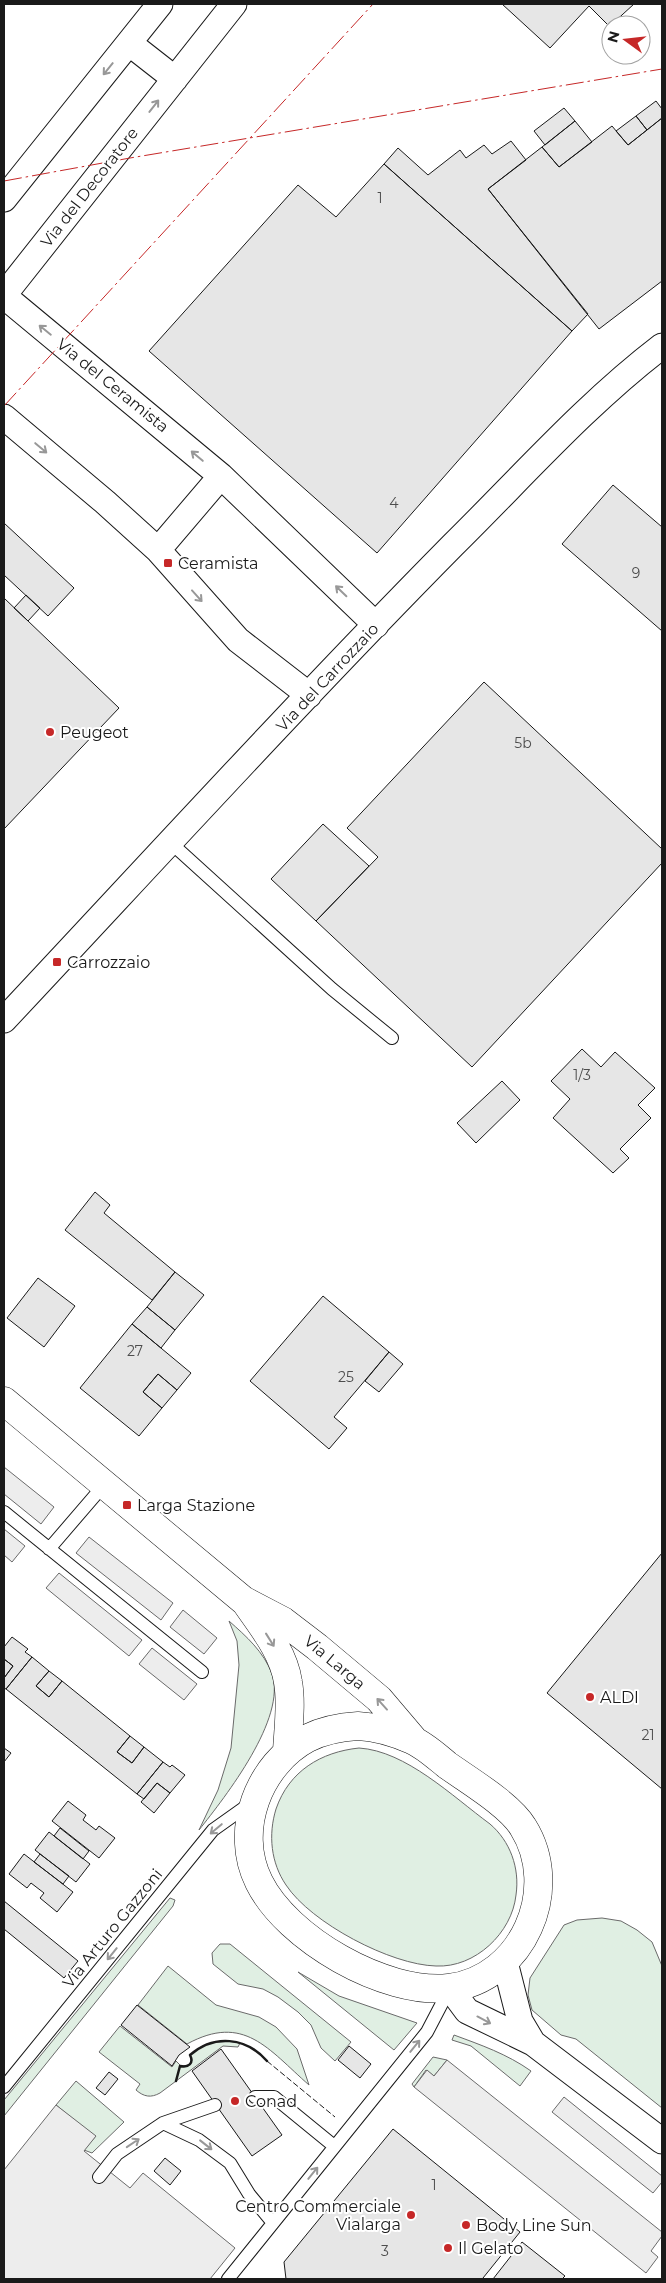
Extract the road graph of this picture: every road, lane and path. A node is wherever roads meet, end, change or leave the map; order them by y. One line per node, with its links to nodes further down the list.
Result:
1 (160, 4): 3 (street)
2 (234, 4): 4 (street, Via del Decoratore)
3 (129, 43): 4 (street); 5 (street, one-way to 5)
4 (175, 79): 6 (street, Via del Decoratore, one-way to 4)
5 (4, 199)
6 (4, 296): 9 (street, Via del Ceramista, one-way to 6)
7 (662, 346): 11 (street, Via del Carrozzaio)
8 (4, 417): 10 (street, one-way to 10)
9 (221, 476): 10 (street); 11 (street, Via del Ceramista, one-way to 9)
10 (158, 550): 12 (street, one-way to 12)
11 (376, 625): 12 (street, Via del Carrozzaio)
12 (310, 695): 13 (street, Via del Carrozzaio)
13 (171, 843): 14 (street, Via del Carrozzaio); 15 (lane)
14 (4, 1020)
15 (392, 1038)
16 (6, 1404): 17 (main road, Via Larga)
17 (104, 1485): 19 (lane); 20 (main road, Via Larga)
18 (4, 1512): 19 (lane)
19 (49, 1549): 21 (lane)
20 (243, 1600): 22 (main road, Via Larga, one-way to 20); 23 (main road, Via Larga, one-way to 23)
21 (202, 1672)
22 (414, 1741): 23 (main road); 25 (main road)
23 (286, 1752): 24 (main road)
24 (255, 1800): 26 (main road); 28 (lane, Via Arturo Gazzoni, one-way to 28)
25 (504, 1962): 26 (main road); 27 (street)
26 (450, 1988): 27 (street, one-way to 27); 33 (lane, one-way to 26)
27 (533, 2043): 32 (street)
28 (4, 2087)
29 (255, 2097): 33 (lane)
30 (215, 2105): 31 (lane)
31 (163, 2123): 34 (lane, one-way to 31); 35 (lane, one-way to 35)
32 (662, 2141)
33 (334, 2146): 35 (lane, one-way to 33)
34 (98, 2177)
35 (273, 2223): 36 (lane)
36 (228, 2279)

